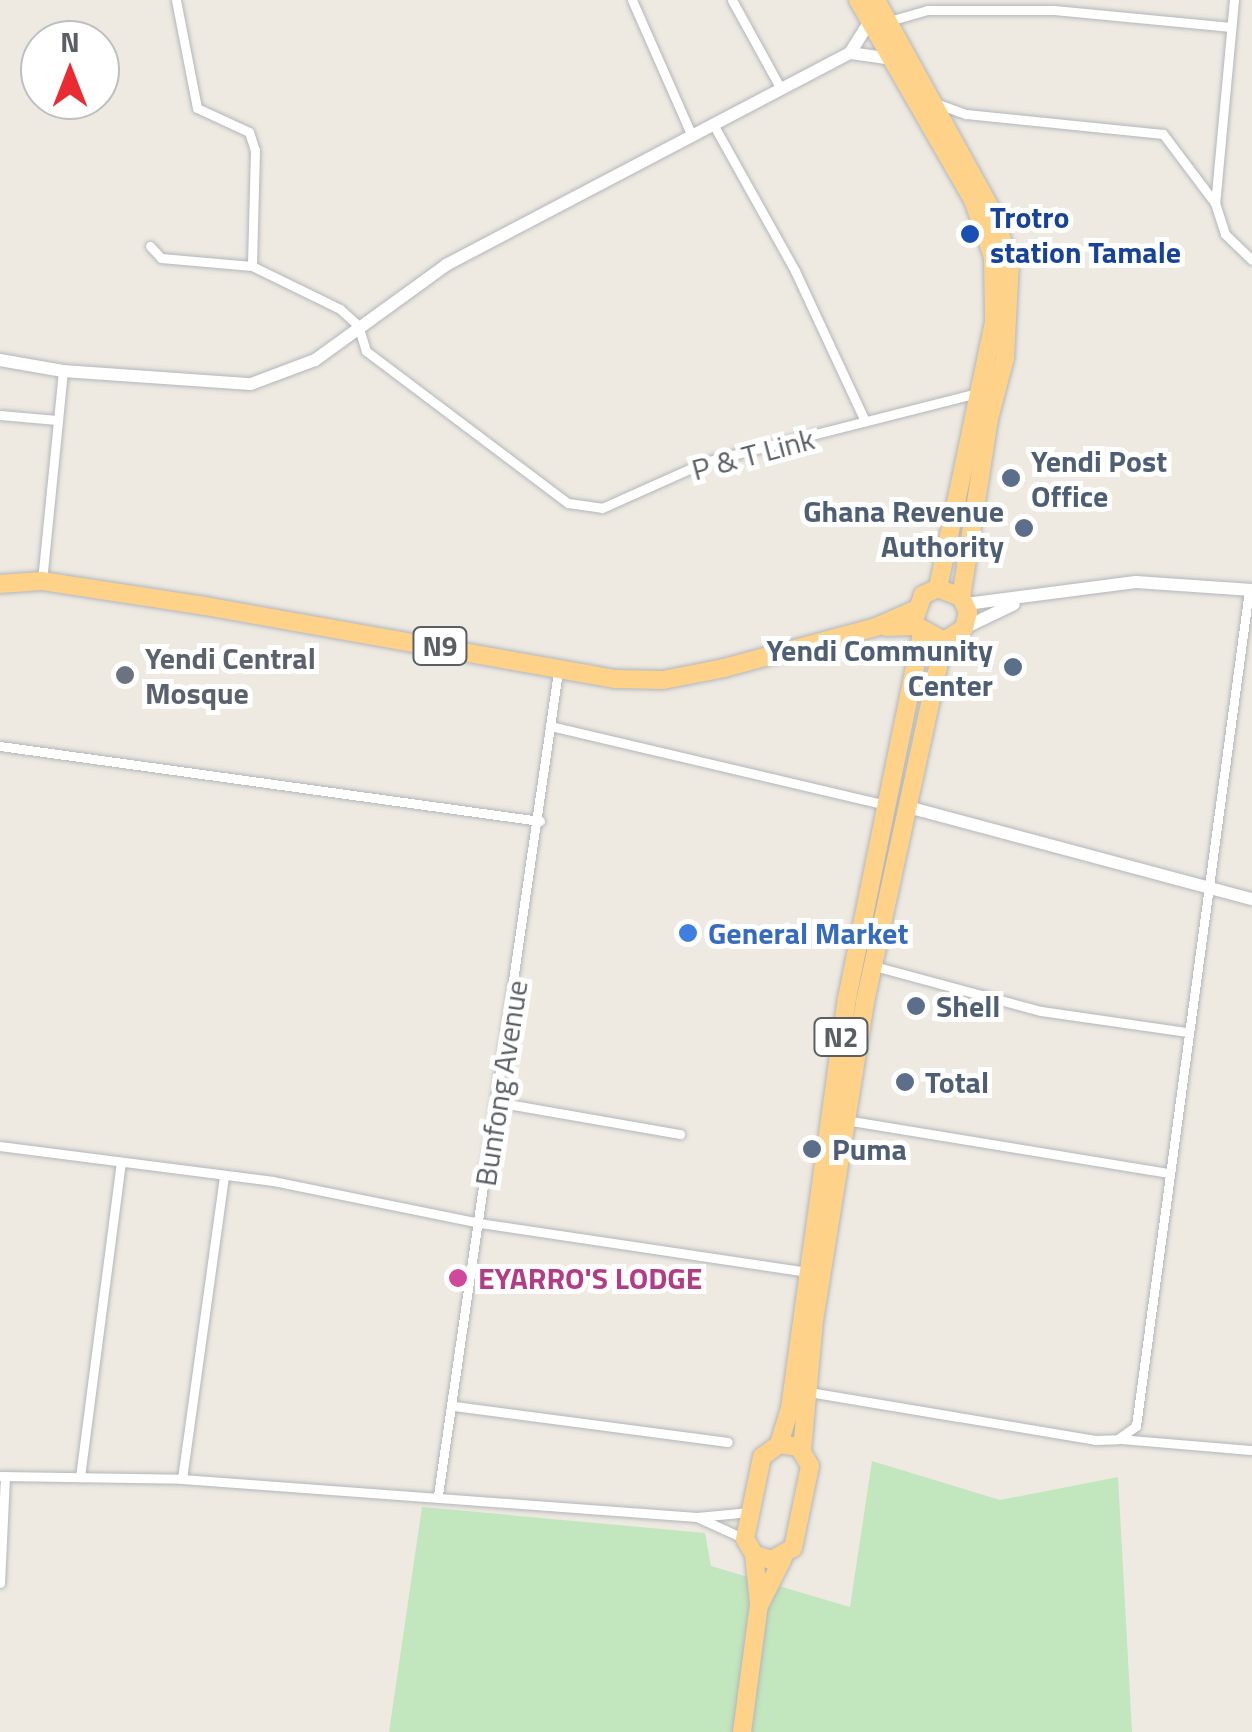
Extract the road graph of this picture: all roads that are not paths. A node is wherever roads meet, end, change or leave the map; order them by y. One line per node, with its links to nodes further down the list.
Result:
1 (176, 0): 19 (street)
2 (632, 0): 15 (street)
3 (732, 0): 12 (street)
4 (858, 0): 8 (highway)
5 (876, 0): 8 (highway)
6 (1234, 0): 9 (street)
7 (949, 5): 8 (street); 9 (street)
8 (876, 26): 10 (street); 11 (highway); 13 (highway)
9 (1231, 28): 16 (street)
10 (850, 52): 11 (street); 12 (street)
11 (886, 58): 23 (highway)
12 (780, 90): 14 (street)
13 (930, 102): 16 (street); 32 (highway)
14 (713, 124): 15 (street); 26 (street)
15 (692, 136): 20 (street)
16 (1215, 203): 18 (street)
17 (150, 246): 19 (street)
18 (1252, 260)
19 (252, 266): 20 (street)
20 (358, 325): 22 (street); 26 (street, P & T Link)
21 (0, 360): 22 (street)
22 (62, 372): 25 (street)
23 (981, 392): 26 (street, P & T Link); 29 (highway)
24 (0, 415): 25 (street)
25 (56, 420): 27 (street)
26 (865, 421)
27 (42, 581): 28 (highway, N9); 36 (highway, N9)
28 (0, 584)
29 (938, 588): 32 (highway); 33 (highway)
30 (1250, 590): 31 (street); 42 (street)
31 (1020, 600): 32 (street); 34 (street)
32 (964, 601): 34 (highway)
33 (918, 623): 35 (highway); 36 (highway, N9); 39 (highway, N2)
34 (964, 628): 35 (highway)
35 (944, 641): 40 (highway, N2)
36 (558, 670): 37 (street, Bunfong Avenue)
37 (550, 726): 39 (street); 41 (street, Bunfong Avenue)
38 (0, 746): 41 (street)
39 (888, 805): 54 (highway, N2)
40 (908, 807): 42 (street); 44 (highway, N2)
41 (540, 821): 46 (street, Bunfong Avenue)
42 (1212, 888): 43 (street); 45 (street)
43 (1252, 899)
44 (871, 966): 45 (street); 47 (highway, N2)
45 (1188, 1032): 51 (street)
46 (496, 1102): 48 (street); 53 (street, Bunfong Avenue)
47 (845, 1120): 51 (street); 55 (highway, N2)
48 (680, 1134)
49 (0, 1146): 50 (street)
50 (121, 1163): 52 (street); 63 (street)
51 (1168, 1173): 57 (street)
52 (224, 1175): 53 (street); 64 (street)
53 (480, 1223): 54 (street); 56 (street, Bunfong Avenue)
54 (808, 1272): 59 (highway, N2)
55 (809, 1392): 57 (street); 60 (highway, N2)
56 (454, 1406): 58 (street); 65 (street, Bunfong Avenue)
57 (1118, 1440): 61 (street)
58 (728, 1442)
59 (779, 1444): 60 (highway); 66 (highway)
60 (802, 1450): 69 (highway)
61 (1252, 1450)
62 (3, 1476): 63 (street); 70 (street)
63 (80, 1477): 64 (street)
64 (182, 1479): 65 (street)
65 (438, 1494): 67 (street)
66 (750, 1512): 67 (street); 68 (highway)
67 (697, 1517): 68 (street)
68 (749, 1546): 69 (highway); 71 (highway)
69 (782, 1558): 71 (highway)
70 (0, 1582)
71 (760, 1604): 72 (highway)
72 (742, 1732)

